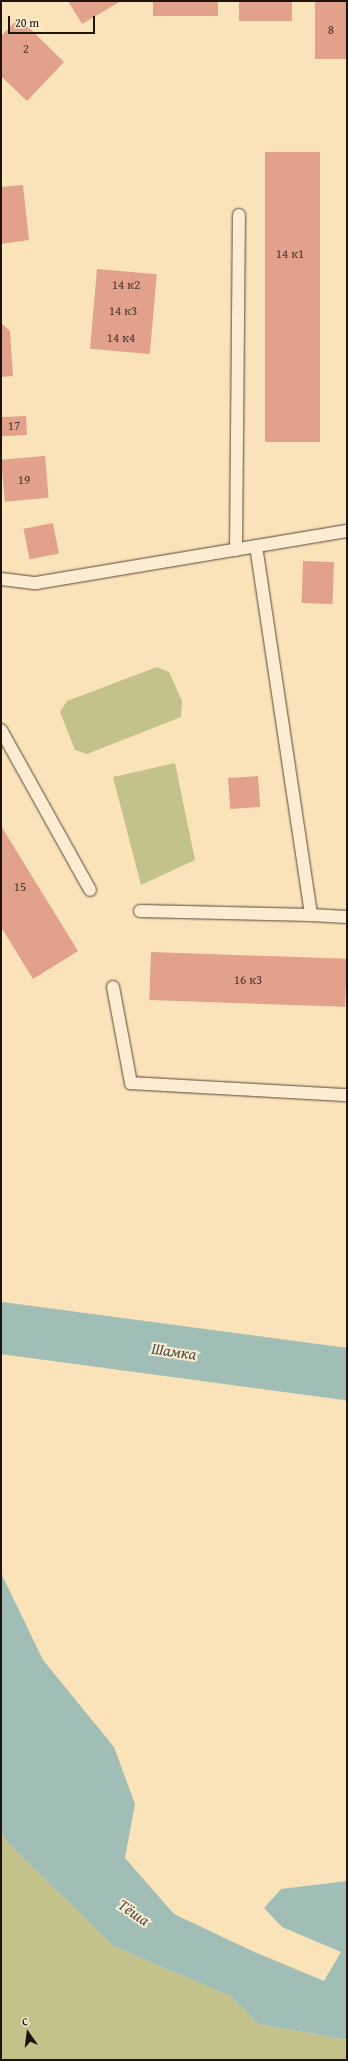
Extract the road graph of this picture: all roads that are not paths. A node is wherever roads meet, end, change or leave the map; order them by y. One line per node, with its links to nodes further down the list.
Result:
1 (239, 215): 4 (lane)
2 (347, 531): 3 (lane)
3 (256, 546): 4 (lane); 9 (lane)
4 (236, 550): 5 (lane)
5 (1, 579)
6 (1, 730): 7 (lane)
7 (90, 890)
8 (140, 911): 9 (lane)
9 (311, 915): 10 (lane)
10 (347, 917)
11 (113, 986): 12 (lane)
12 (347, 1095)

